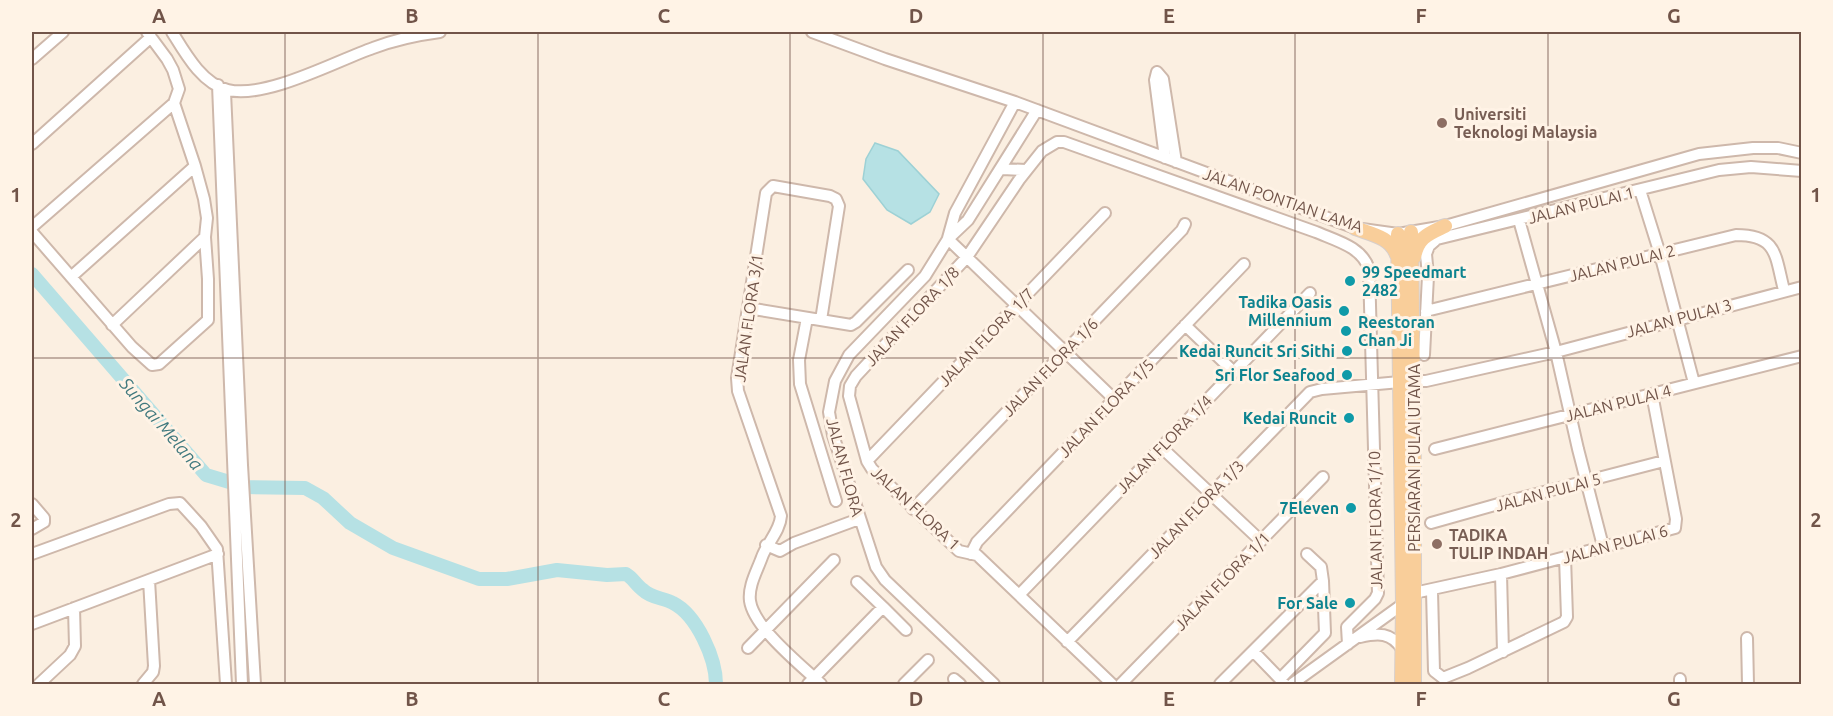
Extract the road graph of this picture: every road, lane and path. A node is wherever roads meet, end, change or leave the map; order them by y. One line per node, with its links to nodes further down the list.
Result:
1 (63, 32): 6 (street)
2 (172, 32): 7 (street)
3 (440, 32): 9 (street)
4 (812, 32): 11 (street, JALAN PONTIAN LAMA)
5 (149, 34): 10 (street); 14 (street)
6 (32, 59)
7 (198, 70): 8 (street); 12 (street)
8 (221, 87): 9 (street); 12 (street)
9 (246, 92): 12 (street)
10 (174, 102): 18 (street); 27 (street)
11 (1015, 102): 13 (street, JALAN PONTIAN LAMA); 32 (street, JALAN FLORA)
12 (222, 106): 69 (street)
13 (1037, 110): 15 (street, JALAN FLORA); 17 (street, JALAN PONTIAN LAMA)
14 (32, 144)
15 (1014, 147): 19 (street, JALAN FLORA); 20 (street)
16 (1802, 153): 26 (street, JALAN PONTIAN LAMA)
17 (1170, 160): 17 (street); 28 (street, JALAN PONTIAN LAMA)
18 (195, 166): 31 (street); 38 (street)
19 (1002, 169): 20 (street); 32 (street, JALAN FLORA)
20 (1022, 169): 34 (street, JALAN FLORA 1/8); 59 (street, JALAN FLORA 1/10)
21 (1802, 171): 22 (street, JALAN PULAI 1)
22 (1640, 190): 24 (street, JALAN PULAI 1); 33 (street)
23 (1105, 213): 43 (street, JALAN FLORA 1/7)
24 (1519, 220): 39 (street); 45 (street, JALAN PULAI 1)
25 (1185, 224): 51 (street, JALAN FLORA 1/6)
26 (1445, 226): 30 (street, JALAN PONTIAN LAMA); 36 (main road)
27 (32, 228)
28 (1355, 228): 30 (street, JALAN PONTIAN LAMA); 36 (main road)
29 (32, 232): 38 (street)
30 (1405, 233): 36 (main road, PERSIARAN PULAI UTAMA)
31 (206, 237): 49 (street); 49 (street)
32 (948, 239): 34 (street); 74 (street, JALAN FLORA)
33 (1660, 254): 39 (street, JALAN PULAI 2); 41 (street, JALAN PULAI 2); 47 (street)
34 (967, 257): 43 (street); 56 (street, JALAN FLORA 1/8)
35 (1244, 264): 50 (street, JALAN FLORA 1/5)
36 (1405, 266): 57 (main road, PERSIARAN PULAI UTAMA)
37 (908, 270): 48 (street)
38 (71, 277): 49 (street)
39 (1537, 284): 45 (street, JALAN PULAI 2); 52 (street)
40 (1802, 287): 41 (street, JALAN PULAI 3)
41 (1784, 290): 47 (street, JALAN PULAI 3)
42 (1310, 293): 55 (street, JALAN FLORA 1/4)
43 (1017, 305): 51 (street); 65 (street, JALAN FLORA 1/7)
44 (748, 308): 46 (street); 48 (street, JALAN FLORA 3/1); 78 (street, JALAN FLORA 3/1)
45 (1426, 311): 53 (street, JALAN PULAI 1)
46 (807, 318): 48 (street); 71 (street)
47 (1677, 318): 52 (street, JALAN PULAI 3); 58 (street)
48 (821, 320)
49 (112, 325)
50 (1185, 325): 55 (street); 61 (street, JALAN FLORA 1/5)
51 (1065, 351): 61 (street); 73 (street, JALAN FLORA 1/6)
52 (1556, 352): 57 (street, JALAN PULAI 3); 62 (street)
53 (1424, 355)
54 (1802, 356): 58 (street, JALAN PULAI 4)
55 (1234, 372): 63 (street, JALAN FLORA 1/4)
56 (856, 376): 65 (street, JALAN FLORA 1)
57 (1406, 382): 59 (street, JALAN PULAI 3); 91 (main road, PERSIARAN PULAI UTAMA); 93 (main road, PERSIARAN PULAI UTAMA)
58 (1694, 383): 60 (street, JALAN PULAI 4)
59 (1372, 384): 70 (street, JALAN FLORA 1/3); 100 (street, JALAN FLORA 1/10)
60 (1652, 394): 62 (street, JALAN PULAI 4); 66 (street)
61 (1114, 399): 82 (street, JALAN FLORA 1/5)
62 (1570, 415): 64 (street, JALAN PULAI 4); 68 (street)
63 (1161, 447): 70 (street); 92 (street, JALAN FLORA 1/4)
64 (1435, 449)
65 (867, 461): 73 (street, JALAN FLORA 1)
66 (1664, 461): 68 (street, JALAN PULAI 5); 79 (street, JALAN PULAI 6)
67 (1323, 477): 77 (street, JALAN FLORA 1/1)
68 (1587, 481): 75 (street, JALAN PULAI 5); 79 (street)
69 (238, 492): 112 (street); 113 (street)
70 (1211, 494): 77 (street); 101 (street, JALAN FLORA 1/3)
71 (836, 501)
72 (32, 504): 76 (street)
73 (913, 509): 82 (street, JALAN FLORA 1)
74 (859, 519): 78 (street); 115 (street, JALAN FLORA)
75 (1431, 523)
76 (32, 529)
77 (1261, 541): 117 (street, JALAN FLORA 1/1)
78 (766, 546): 97 (street, JALAN FLORA 3/1)
79 (1603, 546): 84 (street, JALAN PULAI 6)
80 (32, 554): 81 (street)
81 (218, 554): 87 (street); 111 (street)
82 (971, 554): 92 (street, JALAN FLORA 1)
83 (1307, 554): 88 (street)
84 (1564, 557): 86 (street, JALAN PULAI 6); 105 (street)
85 (834, 560): 97 (street)
86 (1501, 573): 90 (street, JALAN PULAI 6); 105 (street)
87 (149, 580): 95 (street); 110 (street)
88 (1323, 581): 104 (street); 108 (street)
89 (857, 582): 94 (street)
90 (1432, 591): 91 (street, JALAN PULAI 6); 105 (street)
91 (1414, 593): 121 (main road, PERSIARAN PULAI UTAMA)
92 (1019, 596): 101 (street, JALAN FLORA 1)
93 (1403, 604): 100 (street); 103 (main road, PERSIARAN PULAI UTAMA)
94 (883, 607): 98 (street); 107 (street)
95 (74, 608): 96 (street); 109 (street)
96 (32, 624)
97 (765, 630): 102 (street); 107 (street, JALAN FLORA 3/1)
98 (906, 630)
99 (1748, 638): 122 (street)
100 (1352, 641): 103 (street); 119 (street)
101 (1067, 642): 116 (street, JALAN FLORA 1)
102 (748, 648)
103 (1402, 649): 120 (main road, PERSIARAN PULAI UTAMA)
104 (1253, 651): 108 (street); 118 (street)
105 (1503, 652)
106 (928, 660): 114 (street)
107 (815, 682)
108 (1283, 682)
109 (39, 684)
110 (143, 684)
111 (226, 684)
112 (242, 684)
113 (255, 684)
114 (903, 684)
115 (994, 684)
116 (1112, 684)
117 (1121, 684)
118 (1220, 684)
119 (1292, 684)
120 (1402, 684)
121 (1414, 684)
122 (1748, 684)

